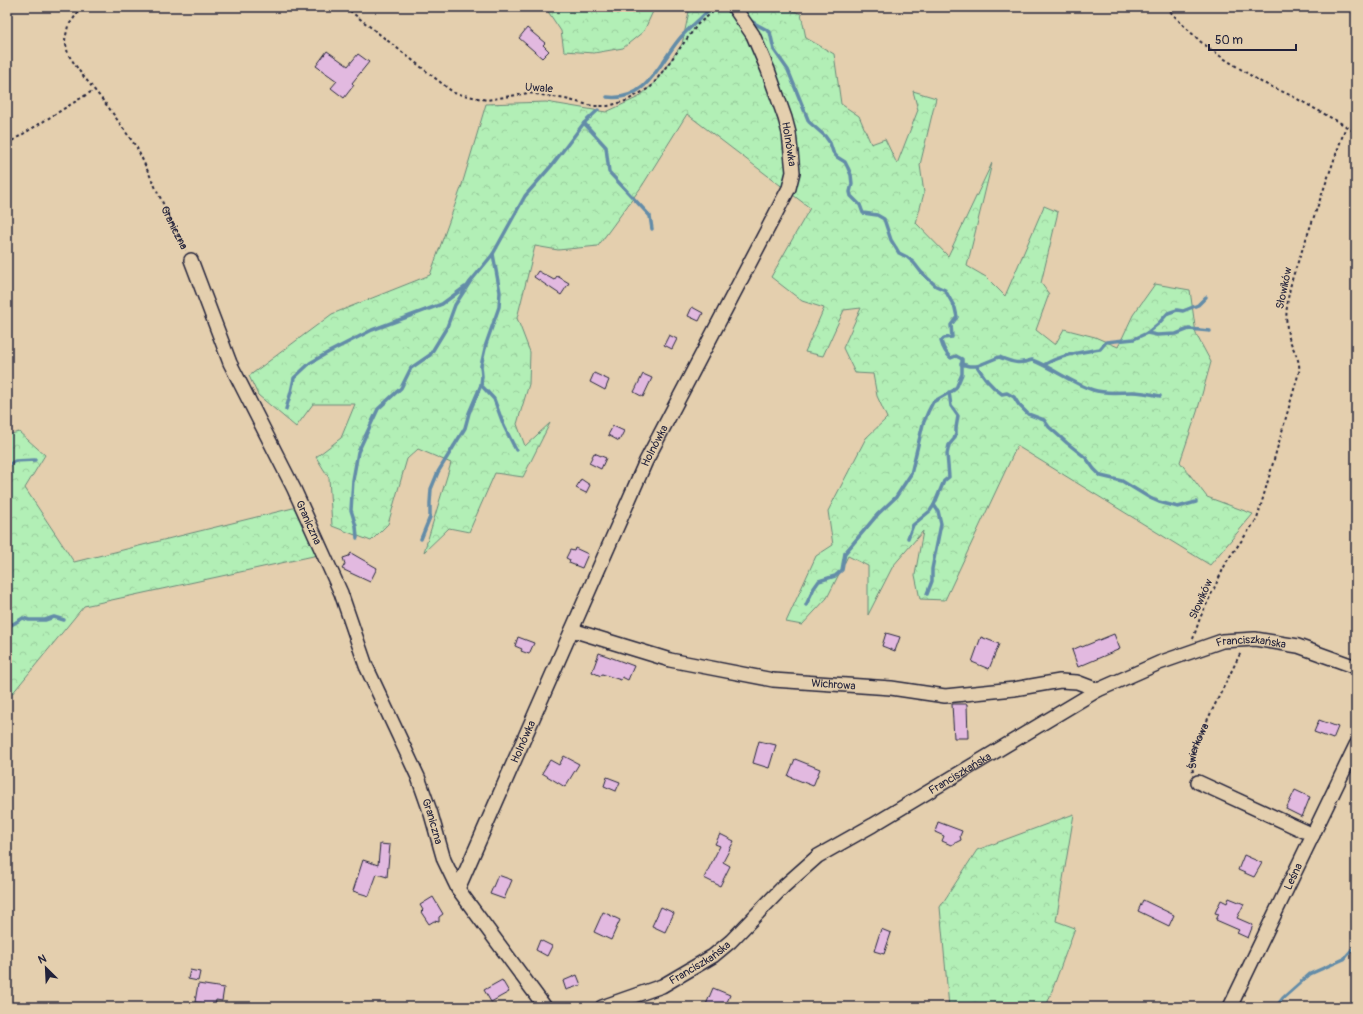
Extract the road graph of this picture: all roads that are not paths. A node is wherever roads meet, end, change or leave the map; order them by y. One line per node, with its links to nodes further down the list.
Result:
1 (734, 7): 3 (street, Holnówka)
2 (191, 260): 9 (street, Graniczna)
3 (572, 630): 5 (street, Wichrowa); 9 (street, Holnówka)
4 (1356, 667): 5 (street, Franciszkańska)
5 (1098, 690): 11 (street, Franciszkańska)
6 (1356, 745): 8 (street, Leśna)
7 (1198, 782): 8 (street, Świerkowa)
8 (1313, 835): 12 (street, Leśna)
9 (458, 889): 10 (street, Graniczna)
10 (545, 1007)
11 (602, 1007)
12 (1230, 1007)

